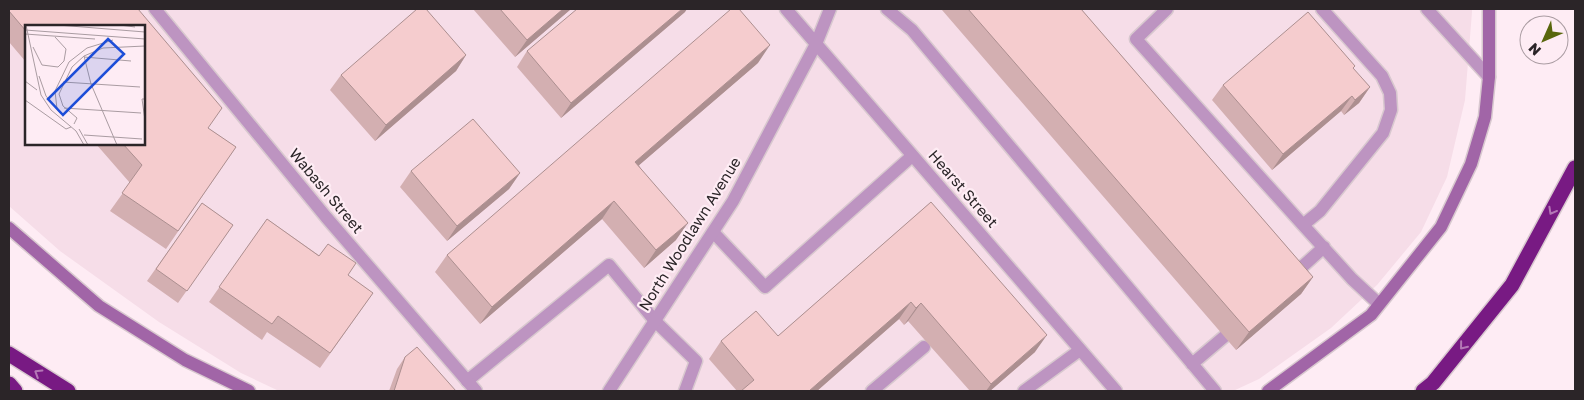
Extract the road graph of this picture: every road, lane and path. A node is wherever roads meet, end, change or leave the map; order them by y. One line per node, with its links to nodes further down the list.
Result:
1 (155, 9): 26 (street, Wabash Street)
2 (786, 9): 10 (street, Hearst Street)
3 (830, 9): 10 (street, North Woodlawn Avenue)
4 (887, 9): 9 (street)
5 (1167, 9): 14 (street)
6 (1322, 9): 14 (street)
7 (1426, 9): 11 (street)
8 (1489, 9): 11 (street)
9 (900, 13): 25 (street)
10 (816, 44): 12 (street, Hearst Street); 16 (street, North Woodlawn Avenue)
11 (1489, 77): 19 (street)
12 (912, 156): 16 (street); 23 (street, Hearst Street)
13 (1575, 168): 39 (highway, one-way to 39)
14 (1303, 225): 17 (street)
15 (9, 228): 30 (street)
16 (713, 232): 20 (street, North Woodlawn Avenue)
17 (1324, 247): 18 (street); 19 (street)
18 (1289, 280)
19 (1379, 304): 38 (street)
20 (655, 321): 26 (street); 32 (street, North Woodlawn Avenue); 33 (street)
21 (1225, 336): 25 (street)
22 (924, 347): 34 (street)
23 (1080, 350): 35 (street); 36 (street, Hearst Street)
24 (9, 354): 29 (highway, one-way to 24)
25 (1192, 364): 37 (street)
26 (467, 381): 31 (street, Wabash Street)
27 (9, 384): 28 (highway)
28 (15, 391)
29 (68, 391)
30 (248, 391)
31 (476, 391)
32 (609, 391)
33 (685, 391)
34 (872, 391)
35 (1024, 391)
36 (1116, 391)
37 (1215, 391)
38 (1268, 391)
39 (1423, 391)

